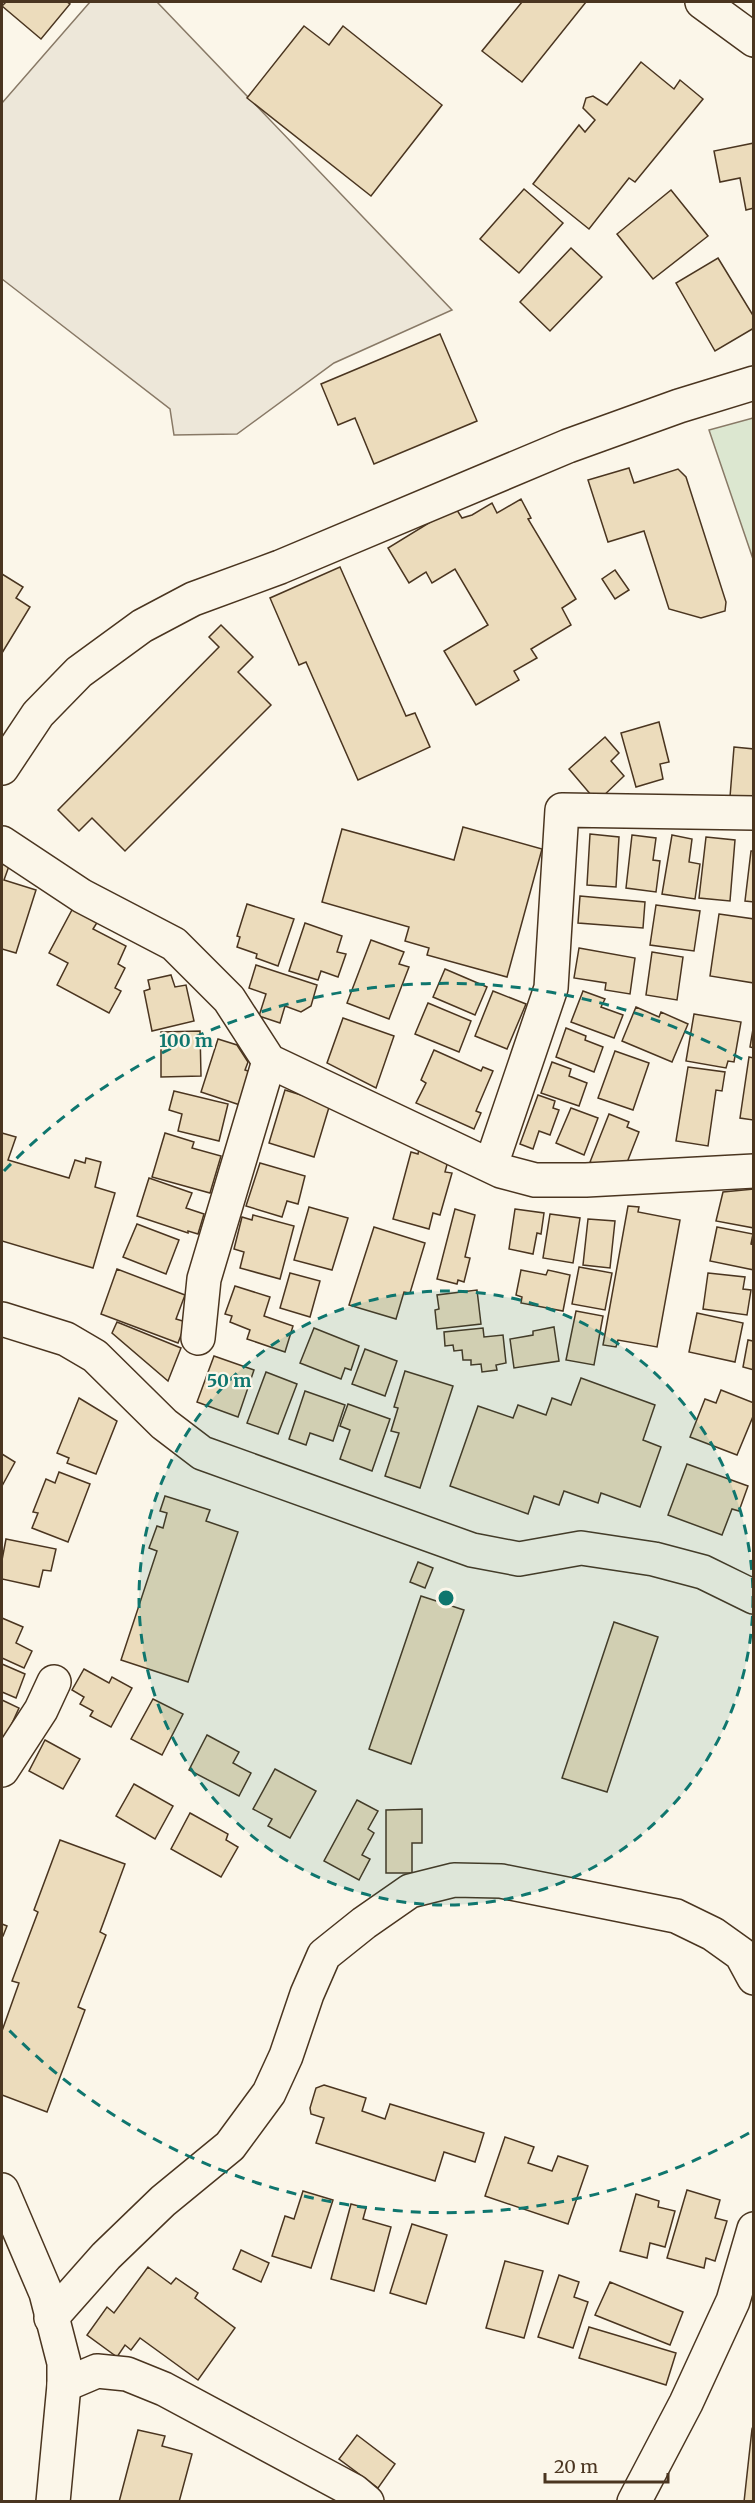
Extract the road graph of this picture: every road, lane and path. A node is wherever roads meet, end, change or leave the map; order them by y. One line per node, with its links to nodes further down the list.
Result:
1 (702, 2): 2 (main road)
2 (753, 40)
3 (753, 383): 4 (main road)
4 (2, 768)
5 (753, 813): 8 (main road)
6 (2, 843): 7 (main road)
7 (269, 1061): 8 (main road); 11 (main road)
8 (491, 1165): 9 (main road)
9 (753, 1171)
10 (2, 1318): 12 (main road)
11 (198, 1338)
12 (753, 1597)
13 (54, 1682): 14 (main road)
14 (2, 1770)
15 (753, 1976): 18 (main road)
16 (2, 2190): 18 (main road)
17 (753, 2229): 22 (main road)
18 (51, 2318): 19 (main road)
19 (64, 2385): 20 (main road); 21 (main road)
20 (53, 2502)
21 (367, 2502)
22 (634, 2502)

